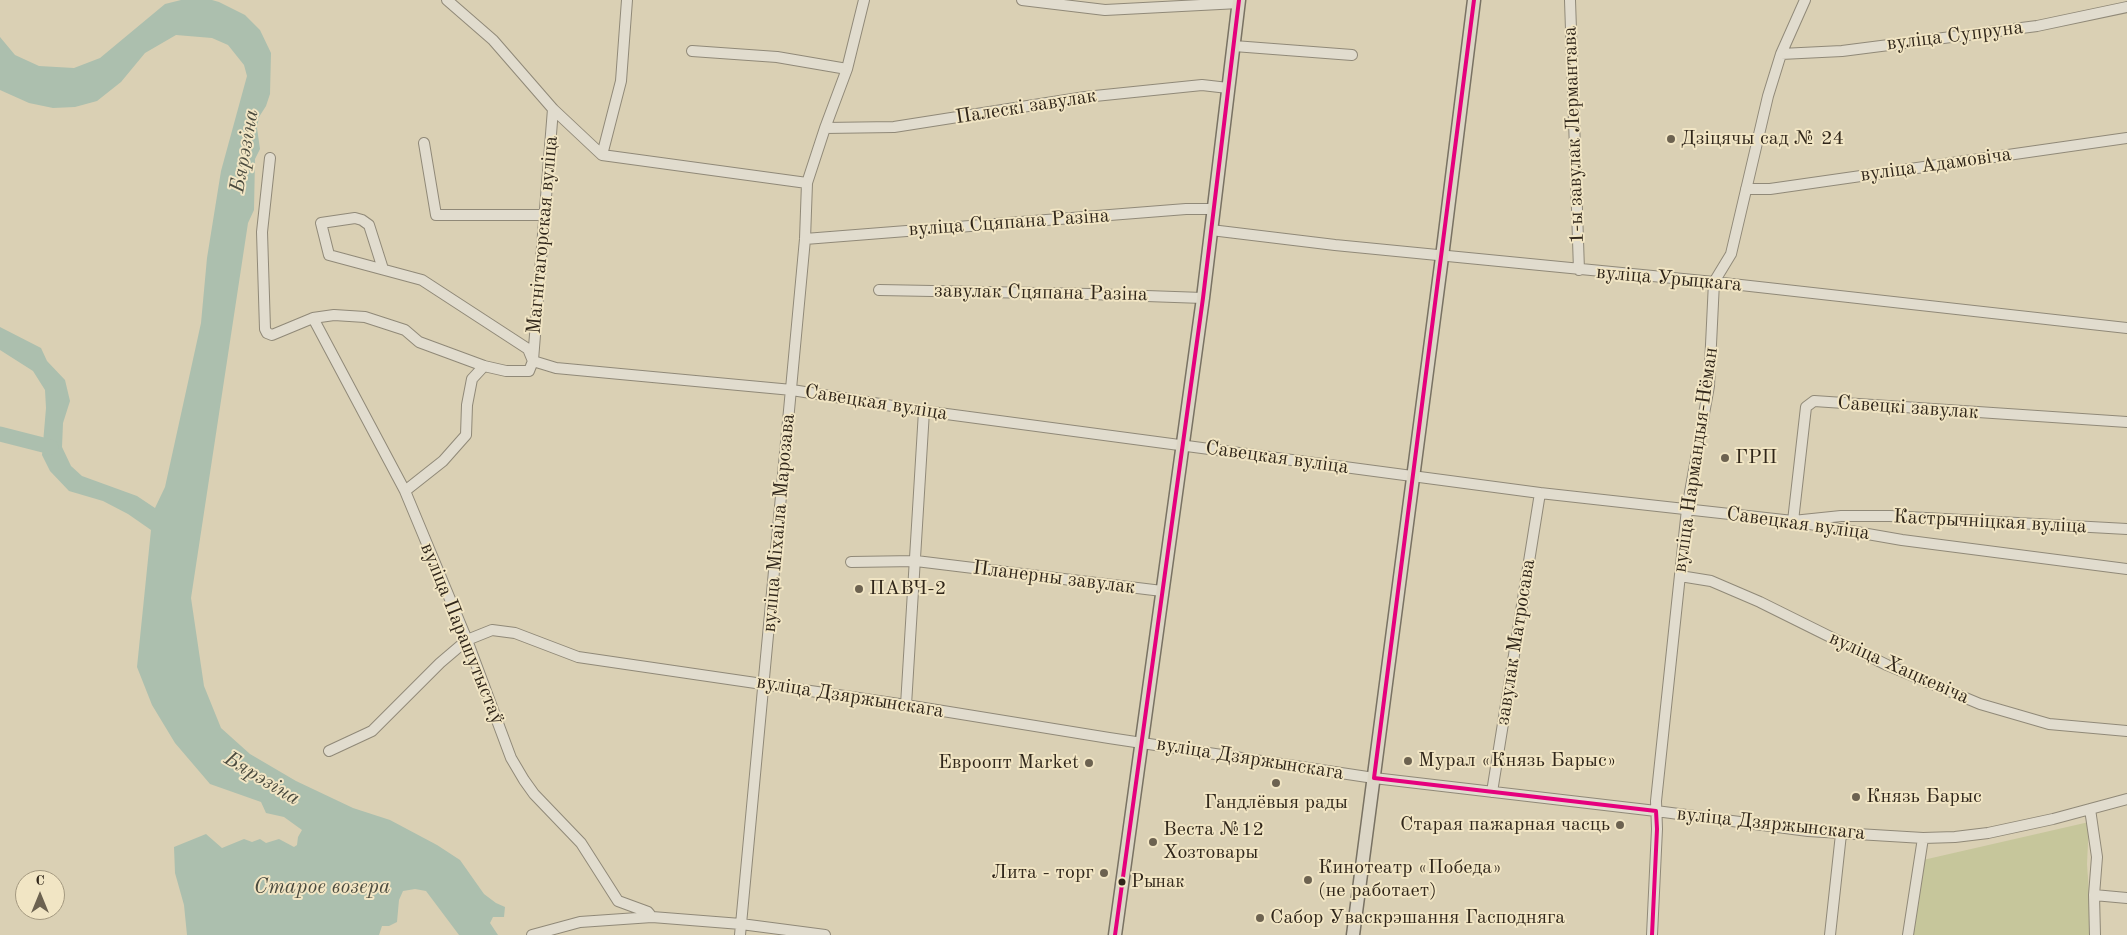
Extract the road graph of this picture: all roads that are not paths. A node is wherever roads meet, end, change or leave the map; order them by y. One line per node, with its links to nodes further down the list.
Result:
1 (447, 0): 16 (street)
2 (627, 0): 20 (street)
3 (864, 0): 14 (street, вуліца Міхаіла Марозава)
4 (1022, 0): 8 (street)
5 (1474, 0): 28 (main road)
6 (1570, 0): 30 (street, 1-ы завулак Лермантава)
7 (1805, 0): 12 (street, вуліца Нармандыя-Нёман)
8 (1239, 2): 10 (main road)
9 (2127, 7): 12 (street, вуліца Супруна)
10 (1234, 46): 13 (street); 15 (main road)
11 (692, 51): 14 (street)
12 (1781, 54): 23 (street, вуліца Нармандыя-Нёман)
13 (1352, 56)
14 (847, 69): 17 (street, вуліца Міхаіла Марозава)
15 (1228, 88): 17 (street, Палескі завулак); 24 (main road)
16 (553, 109): 20 (street); 25 (street, Магнітагорская вуліца)
17 (825, 128): 22 (street, вуліца Міхаіла Марозава)
18 (2127, 138): 23 (street, вуліца Адамовіча)
19 (424, 144): 25 (street)
20 (602, 156): 22 (street)
21 (270, 158): 34 (street)
22 (806, 183): 27 (street, вуліца Міхаіла Марозава)
23 (1746, 189): 31 (street, вуліца Нармандыя-Нёман)
24 (1213, 209): 26 (main road); 27 (street, вуліца Сцяпана Разіна)
25 (544, 215): 36 (street, Магнітагорская вуліца)
26 (1211, 230): 28 (street, вуліца Урыцкага); 33 (main road)
27 (805, 239): 38 (street, вуліца Міхаіла Марозава)
28 (1442, 257): 30 (street, вуліца Урыцкага); 42 (main road)
29 (383, 269): 29 (street); 36 (street)
30 (1579, 270): 31 (street, вуліца Урыцкага)
31 (1714, 282): 35 (street, вуліца Урыцкага); 45 (street, вуліца Нармандыя-Нёман)
32 (879, 290): 33 (street, завулак Сцяпана Разіна)
33 (1202, 298): 41 (main road)
34 (313, 318): 37 (street); 43 (street, вуліца Парашутыстаў)
35 (2127, 328)
36 (533, 361): 37 (street); 38 (street, Савецкая вуліца)
37 (484, 366): 43 (street)
38 (792, 390): 39 (street, Савецкая вуліца); 54 (street, вуліца Міхаіла Марозава)
39 (924, 411): 41 (street, Савецкая вуліца); 48 (street)
40 (2127, 422): 46 (street, Савецкі завулак)
41 (1183, 445): 42 (street, Савецкая вуліца); 52 (main road)
42 (1412, 476): 44 (street, Савецкая вуліца); 59 (main road)
43 (405, 490): 53 (street, вуліца Парашутыстаў)
44 (1540, 493): 45 (street, Савецкая вуліца); 60 (street, завулак Матросава)
45 (1687, 509): 46 (street, Савецкая вуліца); 51 (street, вуліца Нармандыя-Нёман)
46 (1793, 521): 47 (street, Кастрычніцкая вуліца); 50 (street, Савецкая вуліца)
47 (2127, 529)
48 (916, 561): 49 (street, Планерны завулак); 52 (street, Планерны завулак); 55 (street)
49 (851, 562)
50 (2127, 569)
51 (1680, 576): 56 (street, вуліца Хацкевіча); 63 (street, вуліца Нармандыя-Нёман)
52 (1162, 591): 57 (main road)
53 (467, 640): 54 (street, вуліца Дзяржынскага); 58 (street, вуліца Дзяржынскага); 68 (street, вуліца Парашутыстаў)
54 (764, 684): 55 (street, вуліца Дзяржынскага); 69 (street, вуліца Міхаіла Марозава)
55 (906, 705): 57 (street, вуліца Дзяржынскага)
56 (2127, 732)
57 (1141, 743): 59 (street, вуліца Дзяржынскага); 73 (main road)
58 (329, 751)
59 (1374, 778): 60 (street, вуліца Дзяржынскага); 74 (main road)
60 (1492, 792): 63 (street, вуліца Дзяржынскага)
61 (2127, 799): 62 (street, вуліца Дзяржынскага)
62 (2090, 809): 65 (street, вуліца Дзяржынскага); 66 (street)
63 (1656, 811): 64 (street, вуліца Дзяржынскага); 75 (street, вуліца Нармандыя-Нёман)
64 (1841, 834): 65 (street, вуліца Дзяржынскага); 76 (street)
65 (1922, 838): 77 (street)
66 (2094, 896): 67 (street); 78 (street)
67 (2127, 898)
68 (652, 917): 69 (street); 70 (street)
69 (741, 924): 71 (street, вуліца Міхаіла Марозава); 72 (street)
70 (532, 935)
71 (740, 935)
72 (825, 935)
73 (1115, 935)
74 (1353, 935)
75 (1652, 935)
76 (1830, 935)
77 (1908, 935)
78 (2095, 935)

